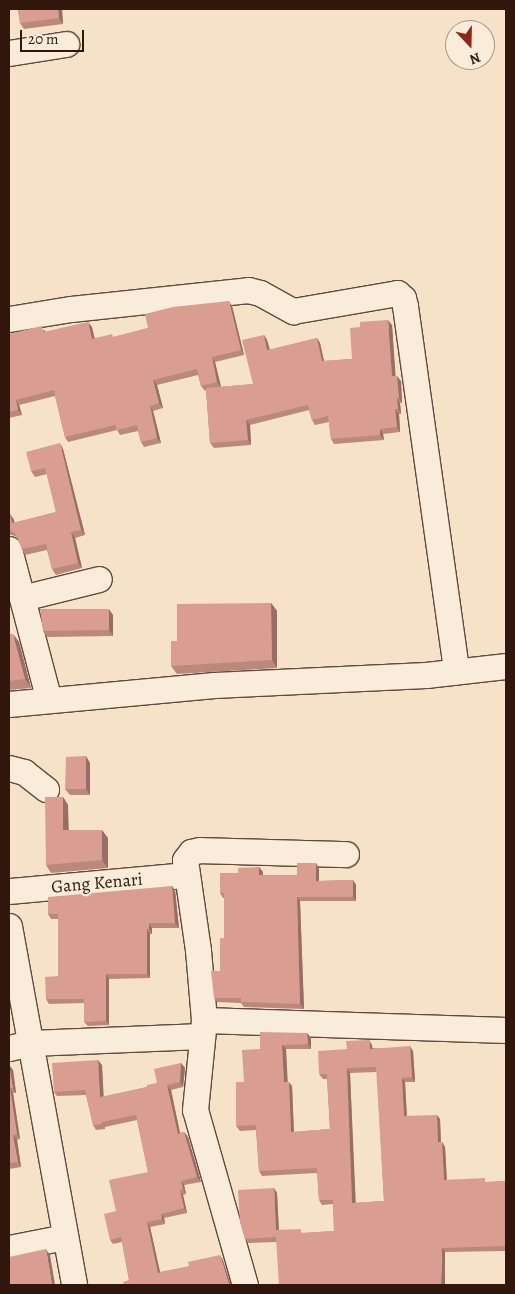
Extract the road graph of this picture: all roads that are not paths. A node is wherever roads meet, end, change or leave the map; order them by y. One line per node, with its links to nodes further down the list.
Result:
1 (66, 44): 2 (street)
2 (9, 53)
3 (9, 319): 8 (street)
4 (9, 549): 6 (street)
5 (99, 579): 6 (street)
6 (22, 598): 9 (street)
7 (506, 666): 8 (street)
8 (456, 672): 9 (street)
9 (50, 700): 10 (street)
10 (9, 704)
11 (9, 768): 12 (street)
12 (46, 789)
13 (346, 854): 14 (street)
14 (186, 875): 15 (street, Gang Kenari); 17 (street)
15 (9, 891)
16 (9, 926): 19 (street)
17 (203, 1028): 18 (street); 19 (street); 23 (street)
18 (506, 1030)
19 (20, 1046): 20 (street)
20 (65, 1237): 21 (street); 22 (street)
21 (9, 1248)
22 (74, 1285)
23 (245, 1285)

